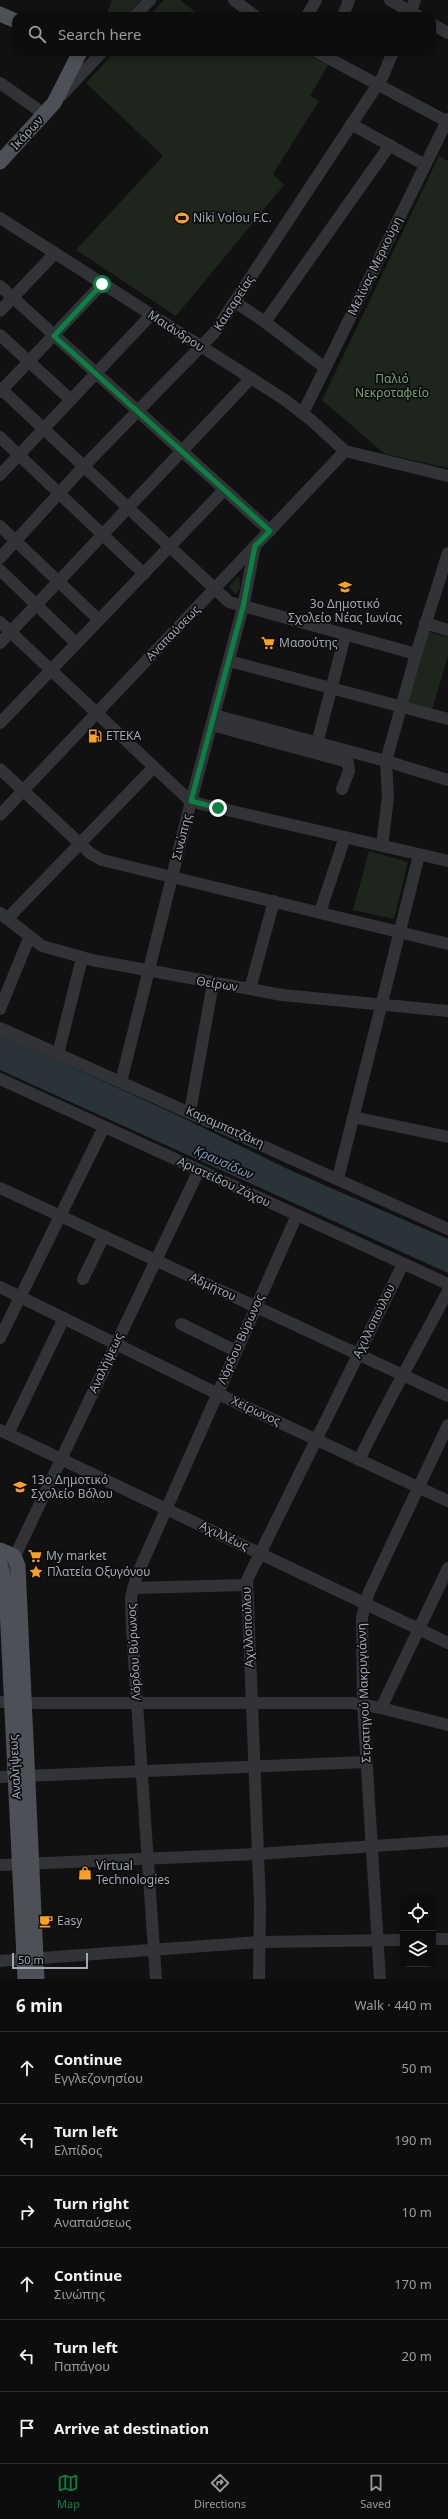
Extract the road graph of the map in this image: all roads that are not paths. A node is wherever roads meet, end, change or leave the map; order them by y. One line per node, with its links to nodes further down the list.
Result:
1 (150, 0): 8 (street)
2 (234, 0): 7 (street)
3 (316, 0): 9 (street)
4 (349, 0): 10 (street)
5 (390, 0): 11 (street)
6 (416, 0): 12 (street)
7 (248, 4)
8 (140, 12)
9 (309, 12)
10 (344, 12)
11 (409, 12)
12 (413, 12)
13 (0, 14): 14 (main road)
14 (12, 19)
15 (436, 26): 16 (street)
16 (448, 33)
17 (78, 56): 23 (main road, Ικάρων)
18 (98, 56): 23 (street, Ικάρων)
19 (329, 56): 22 (street)
20 (391, 56): 22 (street, Καισαρείας)
21 (0, 83): 23 (street)
22 (378, 84): 24 (street); 25 (street, Καισαρείας)
23 (49, 109): 27 (main road, Ικάρων)
24 (448, 121): 28 (street, Μελίνας Μερκούρη)
25 (351, 124): 26 (street); 34 (street, Καισαρείας)
26 (390, 145): 28 (street); 37 (street)
27 (2, 157)
28 (425, 165): 42 (street, Μελίνας Μερκούρη)
29 (2, 223): 30 (street, Μαιάνδρου)
30 (55, 253): 31 (street, Μαιάνδρου); 33 (street)
31 (102, 284): 36 (street, Μαιάνδρου); 39 (street)
32 (0, 286): 33 (street)
33 (13, 298): 35 (street); 39 (street)
34 (235, 302): 37 (street); 40 (street, Καισαρείας)
35 (0, 311)
36 (151, 315): 40 (street, Μαιάνδρου); 43 (street)
37 (265, 322): 42 (street)
38 (0, 335): 41 (street)
39 (54, 336): 41 (street); 43 (street)
40 (202, 347): 44 (street, Μαιάνδρου); 47 (street, Καισαρείας)
41 (30, 362): 45 (street); 46 (street)
42 (325, 368): 48 (street, Μελίνας Μερκούρη)
43 (96, 373): 46 (street); 47 (street)
44 (251, 378): 48 (street, Μαιάνδρου); 51 (street)
45 (1, 390): 49 (street)
46 (71, 400): 49 (street)
47 (138, 412): 51 (street); 54 (street, Καισαρείας)
48 (303, 413): 52 (street, Μαιάνδρου)
49 (44, 429): 53 (street); 54 (street)
50 (0, 437): 53 (street)
51 (181, 451): 57 (street); 59 (street)
52 (345, 451): 56 (street); 61 (street, Αναπαύσεως)
53 (19, 455): 55 (street); 58 (street)
54 (84, 466): 58 (street, Καισαρείας); 59 (street)
55 (0, 475)
56 (448, 476)
57 (224, 490): 61 (street); 65 (street)
58 (59, 493): 62 (street); 63 (street, Καισαρείας)
59 (128, 507): 62 (street); 65 (street)
60 (0, 526): 63 (street)
61 (270, 531): 64 (street, Αναπαύσεως)
62 (102, 534): 69 (street); 70 (street)
63 (15, 541): 67 (street, Καισαρείας); 70 (street)
64 (255, 546): 72 (street, Αναπαύσεως); 74 (street, Σινώπης)
65 (169, 548): 69 (street); 72 (street)
66 (448, 553): 71 (street)
67 (0, 558)
68 (0, 570): 73 (street)
69 (144, 574): 75 (street)
70 (58, 581): 73 (street); 75 (street)
71 (443, 584): 77 (street)
72 (214, 589): 74 (street); 88 (street, Αναπαύσεως)
73 (36, 605): 79 (street); 82 (street)
74 (243, 607): 80 (street); 84 (street, Σινώπης)
75 (99, 620): 82 (street)
76 (0, 622): 79 (street)
77 (425, 623): 78 (street); 83 (street)
78 (448, 630)
79 (10, 632): 81 (street); 85 (street)
80 (345, 636): 83 (street); 86 (street)
81 (0, 643)
82 (76, 643): 85 (street)
83 (416, 654): 87 (street)
84 (228, 661): 86 (street); 90 (street, Σινώπης)
85 (50, 670): 88 (street); 91 (street)
86 (331, 688): 87 (street); 92 (street)
87 (400, 707): 89 (street); 93 (street)
88 (96, 714): 94 (street); 98 (street, Αναπαύσεως)
89 (448, 719)
90 (213, 720): 92 (street); 99 (street, Σινώπης)
91 (0, 723)
92 (316, 747): 93 (street); 97 (street)
93 (386, 761): 96 (street); 103 (street)
94 (153, 768): 99 (street); 102 (street)
95 (0, 769): 98 (street)
96 (448, 780)
97 (342, 789)
98 (23, 791): 100 (street, Αναπαύσεως); 102 (street)
99 (191, 801): 101 (street); 106 (street, Σινώπης)
100 (0, 815)
101 (345, 837): 103 (street); 108 (street)
102 (81, 845): 106 (street); 109 (street)
103 (382, 846): 104 (street)
104 (419, 855): 105 (street); 110 (street)
105 (448, 861)
106 (173, 876): 107 (street); 114 (street, Σινώπης)
107 (274, 901): 108 (street); 116 (street)
108 (320, 912): 110 (street)
109 (3, 918): 111 (street, Θείρων)
110 (399, 933): 112 (street); 117 (street)
111 (29, 938): 113 (street, Θείρων); 118 (street)
112 (448, 944)
113 (82, 958): 114 (street, Θείρων); 121 (street)
114 (149, 972): 115 (street, Θείρων); 123 (street, Σινώπης)
115 (213, 983): 116 (street, Θείρων); 124 (street)
116 (250, 989): 117 (street, Θείρων)
117 (380, 1004): 119 (street, Θείρων); 125 (street)
118 (0, 1009)
119 (448, 1011)
120 (0, 1028): 121 (street, Καραμπατζάκη)
121 (58, 1054): 123 (street, Καραμπατζάκη)
122 (0, 1079): 126 (street, Αριστείδου Ζάχου)
123 (122, 1082): 124 (street, Καραμπατζάκη)
124 (190, 1112): 129 (street, Καραμπατζάκη)
125 (353, 1117): 127 (street); 129 (street)
126 (104, 1127): 128 (street, Αριστείδου Ζάχου); 131 (street)
127 (448, 1137)
128 (199, 1170): 132 (street, Αριστείδου Ζάχου); 135 (street, Αναλήψεως)
129 (338, 1178): 133 (street, Καραμπατζάκη)
130 (0, 1188): 131 (street, Αδμήτου)
131 (60, 1215): 134 (street, Αδμήτου); 141 (street)
132 (297, 1216): 136 (street, Αριστείδου Ζάχου); 142 (street, Λόρδου Βύρωνος)
133 (448, 1229)
134 (104, 1236): 135 (street, Αδμήτου); 137 (street)
135 (155, 1260): 142 (street, Αδμήτου); 146 (street, Αναλήψεως)
136 (403, 1264): 138 (street, Αριστείδου Ζάχου); 148 (street, Αχιλλοπούλου)
137 (83, 1279)
138 (448, 1284)
139 (0, 1287): 141 (street, Χείρωνος)
140 (448, 1291): 149 (street)
141 (20, 1297): 143 (street, Χείρωνος); 145 (street)
142 (255, 1307): 147 (street, Λόρδου Βύρωνος); 148 (street, Αδμήτου)
143 (64, 1318): 146 (street, Χείρωνος); 153 (street)
144 (181, 1324): 147 (street)
145 (0, 1338)
146 (115, 1344): 150 (street, Χείρωνος); 155 (street, Αναλήψεως)
147 (236, 1350): 150 (street, Λόρδου Βύρωνος)
148 (357, 1355): 149 (street, Αδμήτου); 154 (street, Αχιλλοπούλου)
149 (402, 1376): 151 (street, Αδμήτου); 156 (street)
150 (216, 1393): 154 (street, Χείρωνος); 159 (street, Λόρδου Βύρωνος)
151 (448, 1396)
152 (448, 1426): 157 (street, Στρατηγού Μακρυγιάννη)
153 (4, 1432): 155 (street, Αχιλλέως)
154 (315, 1439): 156 (street, Χείρωνος); 161 (street, Αχιλλοπούλου)
155 (61, 1459): 159 (street, Αχιλλέως); 162 (street, Αναλήψεως)
156 (360, 1460): 157 (street, Χείρωνος)
157 (418, 1488): 158 (street, Χείρωνος); 168 (street, Στρατηγού Μακρυγιάννη)
158 (448, 1501)
159 (166, 1508): 161 (street, Αχιλλέως); 166 (street, Λόρδου Βύρωνος)
160 (0, 1550): 162 (main road)
161 (260, 1552): 165 (street, Αχιλλοπούλου); 168 (street, Αχιλλέως)
162 (14, 1556): 164 (street, Αναλήψεως); 171 (main road, Αναλήψεως)
163 (448, 1568): 169 (street)
164 (2, 1570): 167 (main road, Αναλήψεως)
165 (246, 1585): 166 (street); 172 (street, Αχιλλοπούλου)
166 (133, 1588): 174 (street, Λόρδου Βύρωνος)
167 (3, 1592): 171 (main road, Αναλήψεως)
168 (363, 1604): 169 (street, Αχιλλέως); 173 (street, Στρατηγού Μακρυγιάννη)
169 (419, 1630): 170 (street, Αχιλλέως); 175 (street)
170 (448, 1643)
171 (12, 1702): 174 (street); 180 (main road, Αναλήψεως)
172 (251, 1704): 173 (street); 174 (street); 178 (street, Αχιλλοπούλου)
173 (363, 1704): 175 (street); 177 (street, Στρατηγού Μακρυγιάννη)
174 (137, 1705): 179 (street, Λόρδου Βύρωνος)
175 (381, 1708): 176 (street)
176 (448, 1725)
177 (366, 1762): 178 (street); 183 (street, Στρατηγού Μακρυγιάννη)
178 (254, 1767): 179 (street); 184 (street, Αχιλλοπούλου)
179 (143, 1773): 180 (street); 185 (street, Λόρδου Βύρωνος)
180 (21, 1776): 181 (street); 186 (main road, Αναλήψεως)
181 (0, 1777)
182 (448, 1841): 183 (street)
183 (372, 1846): 184 (street); 189 (street, Στρατηγού Μακρυγιάννη)
184 (258, 1854): 185 (street); 192 (street, Αχιλλοπούλου)
185 (149, 1859): 186 (street); 193 (street, Λόρδου Βύρωνος)
186 (25, 1864): 187 (street); 194 (main road, Αναλήψεως)
187 (0, 1865)
188 (448, 1939): 191 (street)
189 (378, 1940): 190 (street); 192 (street); 200 (street, Στρατηγού Μακρυγιάννη)
190 (400, 1940)
191 (436, 1940)
192 (260, 1942): 193 (street); 199 (street, Αχιλλοπούλου)
193 (154, 1950): 194 (street); 198 (street, Λόρδου Βύρωνος)
194 (30, 1960): 195 (street); 196 (main road, Αναλήψεως); 197 (main road, Αναλήψεως)
195 (0, 1961)
196 (24, 1979)
197 (37, 1979)
198 (156, 1979)
199 (259, 1979)
200 (380, 1979)

